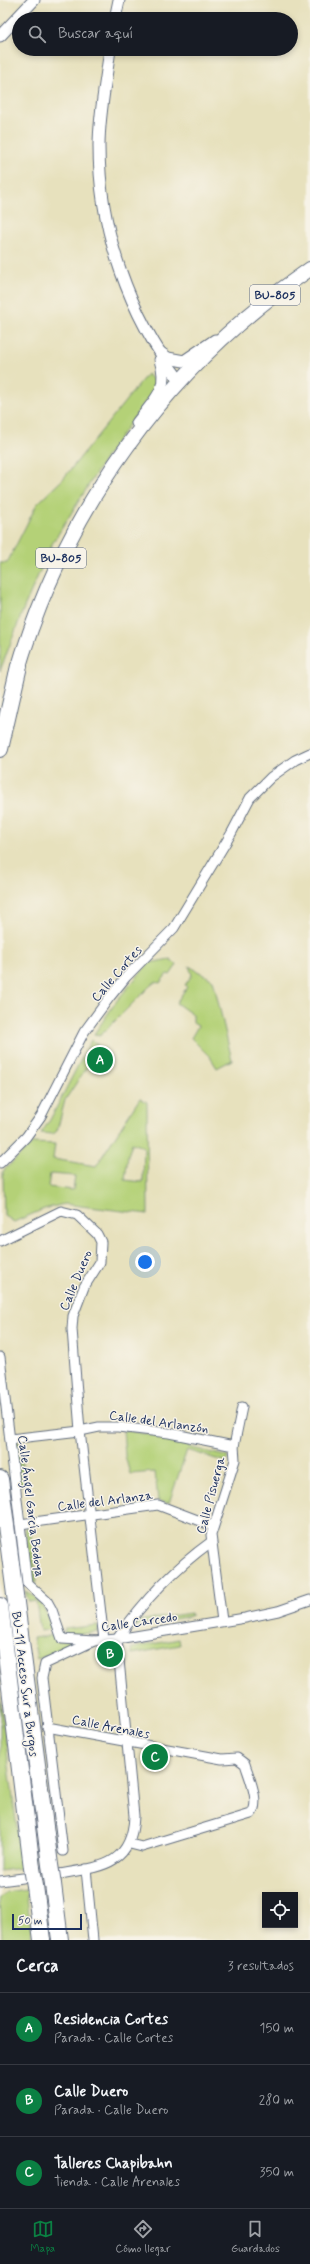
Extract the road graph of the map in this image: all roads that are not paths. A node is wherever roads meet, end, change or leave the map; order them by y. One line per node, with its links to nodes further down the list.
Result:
1 (34, 0): 3 (street)
2 (119, 0): 4 (street)
3 (23, 12)
4 (116, 12)
5 (12, 23): 6 (street)
6 (0, 36)
7 (109, 56): 10 (street)
8 (310, 269): 9 (main road, BU-805)
9 (242, 322): 10 (street); 11 (main road, BU-805)
10 (156, 348): 11 (street); 12 (street)
11 (180, 381): 12 (main road, BU-805)
12 (119, 457): 13 (main road, BU-805)
13 (19, 666): 14 (highway); 15 (main road, BU-805); 16 (highway)
14 (0, 720)
15 (0, 730)
16 (0, 749)
17 (310, 753): 18 (street, Calle Cortes)
18 (0, 1163)
19 (0, 1241): 22 (street, Calle Duero)
20 (0, 1357): 23 (street, Calle Ángel García Bedoya)
21 (242, 1407): 24 (street, Calle Pisuerga)
22 (80, 1431): 23 (street, Calle del Arlanzón); 24 (street, Calle del Arlanzón); 26 (street, Calle Duero)
23 (10, 1439): 27 (street, Calle Ángel García Bedoya)
24 (234, 1446): 28 (street, Calle Pisuerga)
25 (0, 1479): 40 (highway, BU-11 Acceso Sur a Burgos)
26 (89, 1516): 27 (street, Calle del Arlanza); 28 (street, Calle del Arlanza); 34 (street, Calle Duero)
27 (20, 1524): 34 (street, Calle Ángel García Bedoya)
28 (213, 1526): 29 (street, Calle Pisuerga)
29 (211, 1542): 32 (street, Calle Pisuerga); 33 (street, Calle Pisuerga)
30 (310, 1600): 32 (street, Calle Carcedo)
31 (0, 1606): 41 (highway, BU-11 Acceso Sur a Burgos)
32 (222, 1621): 33 (street, Calle Carcedo)
33 (117, 1639): 34 (street, Calle Carcedo); 36 (street)
34 (99, 1640): 35 (street, Calle Carcedo)
35 (47, 1727): 36 (street, Calle Arenales); 38 (street)
36 (128, 1742): 37 (street); 37 (street, Calle Arenales)
37 (130, 1844): 39 (street)
38 (63, 1851)
39 (86, 1869): 40 (street); 45 (street)
40 (54, 1874): 44 (highway, BU-11 Acceso Sur a Burgos)
41 (30, 1878): 42 (street); 43 (highway, BU-11 Acceso Sur a Burgos)
42 (2, 1882)
43 (42, 1940)
44 (60, 1940)
45 (93, 1940)

